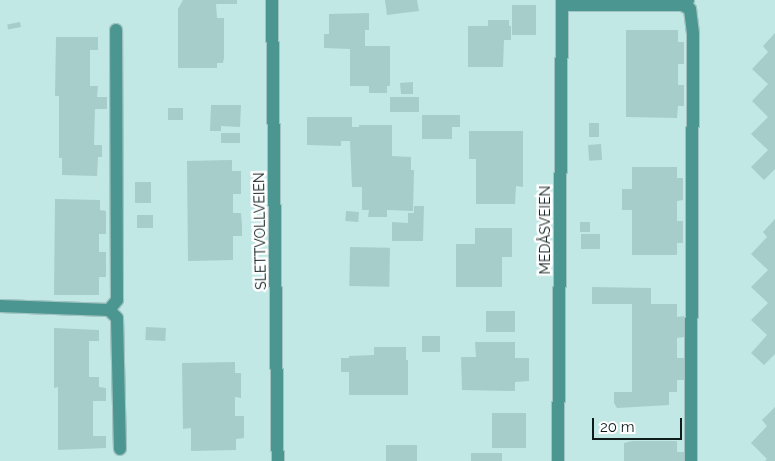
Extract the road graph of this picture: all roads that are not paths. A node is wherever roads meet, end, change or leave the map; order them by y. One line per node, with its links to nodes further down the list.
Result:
1 (272, 0): 8 (street, SLETTVOLLVEIEN)
2 (562, 2): 3 (street); 9 (street, MEDÅSVEIEN)
3 (685, 2): 10 (street)
4 (116, 30): 6 (street)
5 (0, 306): 6 (street)
6 (109, 310): 7 (street)
7 (120, 449)
8 (278, 461)
9 (558, 461)
10 (691, 461)

